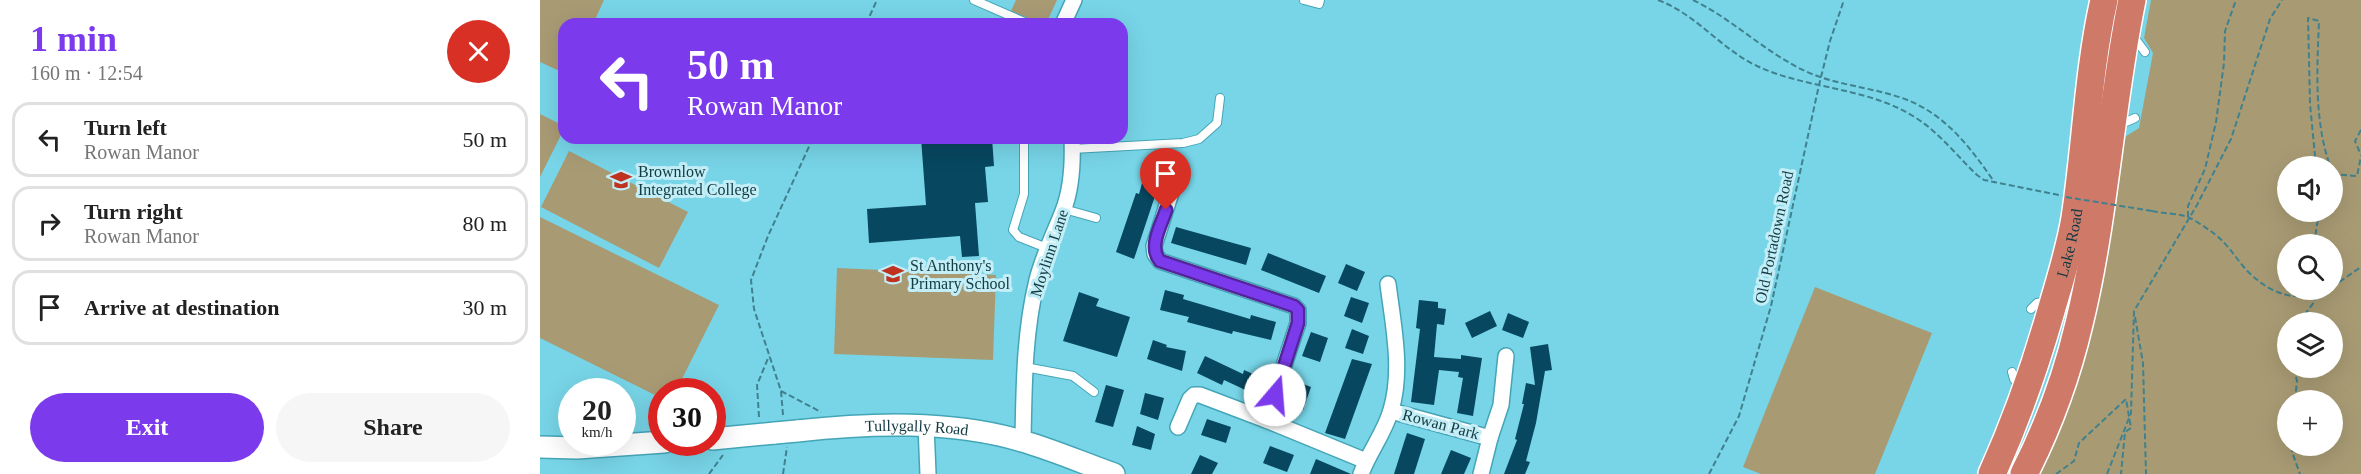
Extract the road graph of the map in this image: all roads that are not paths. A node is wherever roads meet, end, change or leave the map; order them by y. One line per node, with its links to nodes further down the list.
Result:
1 (974, 0): 7 (lane)
2 (1074, 0): 8 (street)
3 (1304, 0): 4 (lane)
4 (1320, 0)
5 (2104, 0): 36 (highway, Lake Road)
6 (2132, 0): 9 (highway, Lake Road)
7 (1015, 18)
8 (1066, 18)
9 (2126, 27): 10 (lane); 37 (highway, Lake Road)
10 (2145, 52)
11 (1220, 98): 12 (lane)
12 (1128, 143)
13 (1024, 144): 18 (lane)
14 (1072, 144): 16 (street, Moylinn Lane)
15 (1177, 174): 24 (street)
16 (1064, 209): 17 (lane); 18 (street, Moylinn Lane)
17 (1096, 218)
18 (1047, 248): 21 (street, Moylinn Lane)
19 (1388, 284): 23 (street, Rowan Park)
20 (1506, 356): 27 (street, Rowan Park)
21 (1025, 367): 22 (lane); 28 (street, Moylinn Lane)
22 (1094, 392)
23 (1391, 411): 27 (street, Rowan Park); 32 (street, Rowan Park)
24 (1266, 420): 26 (street); 32 (street)
25 (926, 425): 28 (street, Tullygally Road); 30 (street, Tullygally Road); 33 (street)
26 (1178, 427)
27 (1490, 438): 35 (street, Rowan Park)
28 (1023, 441): 34 (street, Tullygally Road)
29 (648, 443): 31 (street)
30 (726, 445)
31 (540, 447)
32 (1364, 468)
33 (928, 474)
34 (1114, 474)
35 (1480, 474)
36 (1992, 474)
37 (2024, 474)

